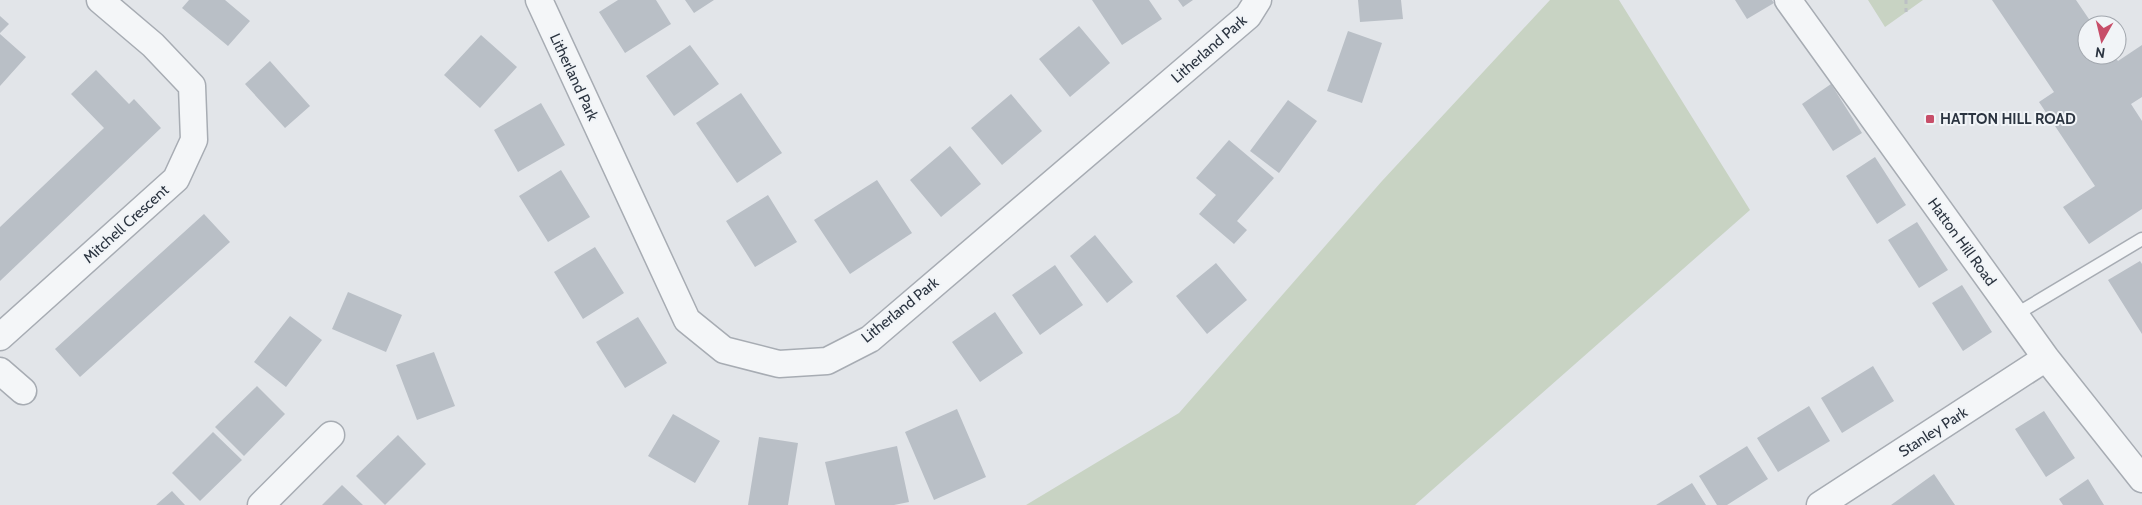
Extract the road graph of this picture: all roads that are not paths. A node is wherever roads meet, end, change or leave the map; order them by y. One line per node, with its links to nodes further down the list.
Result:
1 (100, 0): 7 (street, Mitchell Crescent)
2 (539, 0): 3 (street, Litherland Park)
3 (1258, 0)
4 (1788, 0): 6 (street, Hatton Hill Road)
5 (2142, 239): 6 (lane)
6 (2015, 315): 8 (street, Hatton Hill Road)
7 (0, 337)
8 (2046, 358): 12 (street, Hatton Hill Road); 14 (street, Stanley Park)
9 (0, 371): 10 (street)
10 (23, 391)
11 (331, 435): 13 (street)
12 (2142, 480)
13 (261, 505)
14 (1820, 505)

